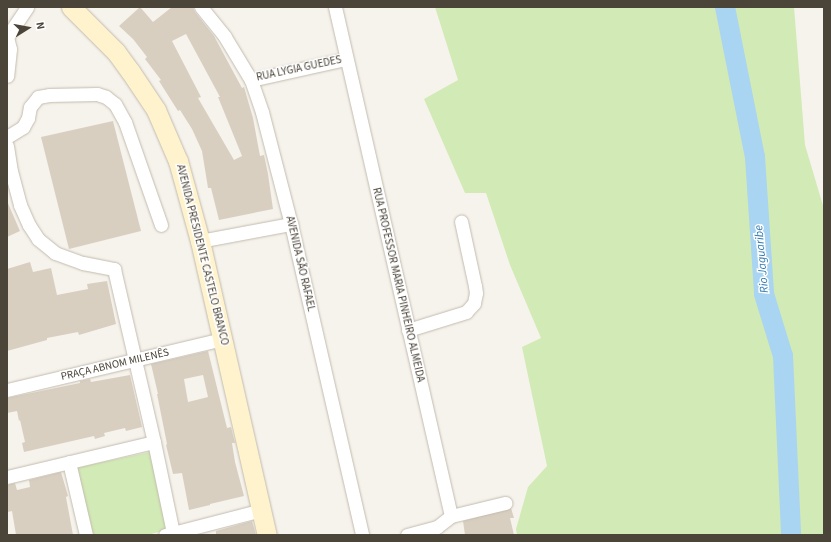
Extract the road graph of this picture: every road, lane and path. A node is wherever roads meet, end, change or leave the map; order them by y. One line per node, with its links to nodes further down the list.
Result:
1 (27, 7): 5 (street)
2 (71, 7): 14 (main road, AVENIDA PRESIDENTE CASTELO BRANCO)
3 (201, 7): 8 (street, AVENIDA SÃO RAFAEL)
4 (335, 7): 6 (street, RUA PROFESSOR MARIA PINHEIRO ALMEIDA)
5 (7, 37): 7 (street)
6 (346, 59): 8 (street, RUA LYGIA GUEDES); 15 (street, RUA PROFESSOR MARIA PINHEIRO ALMEIDA)
7 (7, 76)
8 (251, 80): 12 (street, AVENIDA SÃO RAFAEL)
9 (7, 136): 13 (street)
10 (7, 146): 17 (street)
11 (461, 221): 15 (street)
12 (291, 224): 14 (street); 28 (street, AVENIDA SÃO RAFAEL)
13 (161, 225)
14 (200, 241): 16 (main road, AVENIDA PRESIDENTE CASTELO BRANCO)
15 (408, 330): 24 (street, RUA PROFESSOR MARIA PINHEIRO ALMEIDA)
16 (223, 339): 17 (street, PRAÇA ABNOM MILENÊS); 23 (main road, AVENIDA PRESIDENTE CASTELO BRANCO)
17 (135, 360): 18 (street, PRAÇA ABNOM MILENÊS); 19 (street)
18 (7, 390)
19 (154, 442): 20 (street); 25 (street)
20 (69, 462): 21 (street); 26 (street)
21 (7, 477)
22 (505, 503): 24 (street)
23 (262, 510): 25 (street); 27 (main road, AVENIDA PRESIDENTE CASTELO BRANCO)
24 (451, 516): 29 (street)
25 (169, 534)
26 (86, 535)
27 (267, 535)
28 (362, 535)
29 (407, 535)

